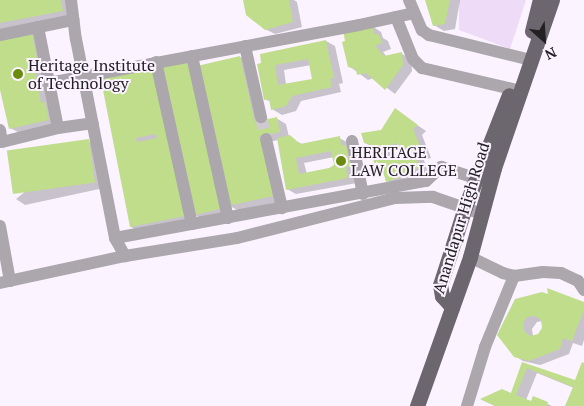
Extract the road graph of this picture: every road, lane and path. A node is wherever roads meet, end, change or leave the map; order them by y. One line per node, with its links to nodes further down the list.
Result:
1 (71, 0): 7 (street)
2 (409, 0): 5 (street)
3 (540, 0): 12 (main road, Anandapur High Road)
4 (552, 0): 12 (main road, Anandapur High Road)
5 (414, 13): 6 (street); 12 (street)
6 (396, 17): 10 (street); 16 (street)
7 (73, 20): 8 (street); 14 (street)
8 (38, 27): 9 (street); 15 (street)
9 (0, 35)
10 (244, 46): 11 (street); 17 (street)
11 (192, 56): 13 (street); 28 (street)
12 (527, 59): 16 (main road, Anandapur High Road)
13 (156, 62): 14 (street); 29 (street)
14 (83, 76): 15 (street); 18 (street)
15 (49, 83): 19 (street)
16 (516, 89): 23 (main road, Anandapur High Road)
17 (261, 117)
18 (93, 123): 19 (street); 31 (street)
19 (58, 128): 20 (street)
20 (0, 130)
21 (266, 139): 25 (street)
22 (352, 141): 24 (street)
23 (483, 180): 24 (street); 26 (main road, Anandapur High Road); 27 (main road, Anandapur High Road)
24 (362, 194): 25 (street)
25 (282, 208): 28 (street)
26 (465, 208): 27 (street); 32 (street); 37 (main road, Anandapur High Road)
27 (482, 214): 33 (main road, Anandapur High Road)
28 (228, 218): 29 (street)
29 (192, 224): 31 (street)
30 (0, 226): 35 (street)
31 (115, 238): 32 (street)
32 (125, 256): 35 (street)
33 (473, 258): 34 (street); 37 (main road, Anandapur High Road)
34 (508, 275): 36 (street); 39 (street)
35 (5, 282)
36 (584, 290)
37 (452, 307): 38 (main road)
38 (417, 406)
39 (467, 406)

